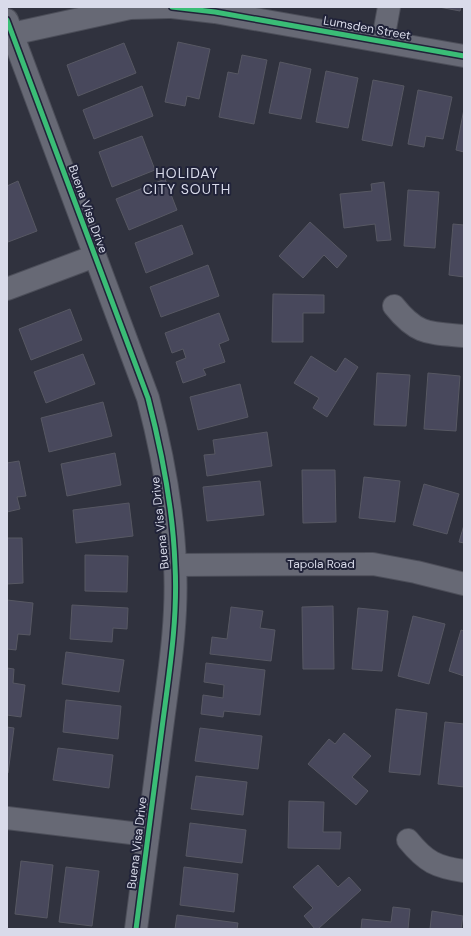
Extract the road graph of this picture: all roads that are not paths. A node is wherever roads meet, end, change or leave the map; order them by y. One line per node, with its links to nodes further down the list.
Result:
1 (171, 7): 3 (street, Lumsden Street); 4 (street, Lumsden Street)
2 (390, 7): 4 (street)
3 (9, 29): 6 (street, Buena Visa Drive)
4 (383, 40): 5 (street, Lumsden Street)
5 (464, 56)
6 (95, 256): 7 (street); 10 (street, Buena Visa Drive)
7 (7, 289)
8 (394, 306): 9 (street)
9 (464, 336)
10 (176, 565): 11 (street, Tapola Road); 13 (street, Buena Visa Drive)
11 (464, 584)
12 (7, 818): 13 (street)
13 (148, 835): 16 (street, Buena Visa Drive)
14 (408, 840): 15 (street)
15 (464, 871)
16 (136, 929)

